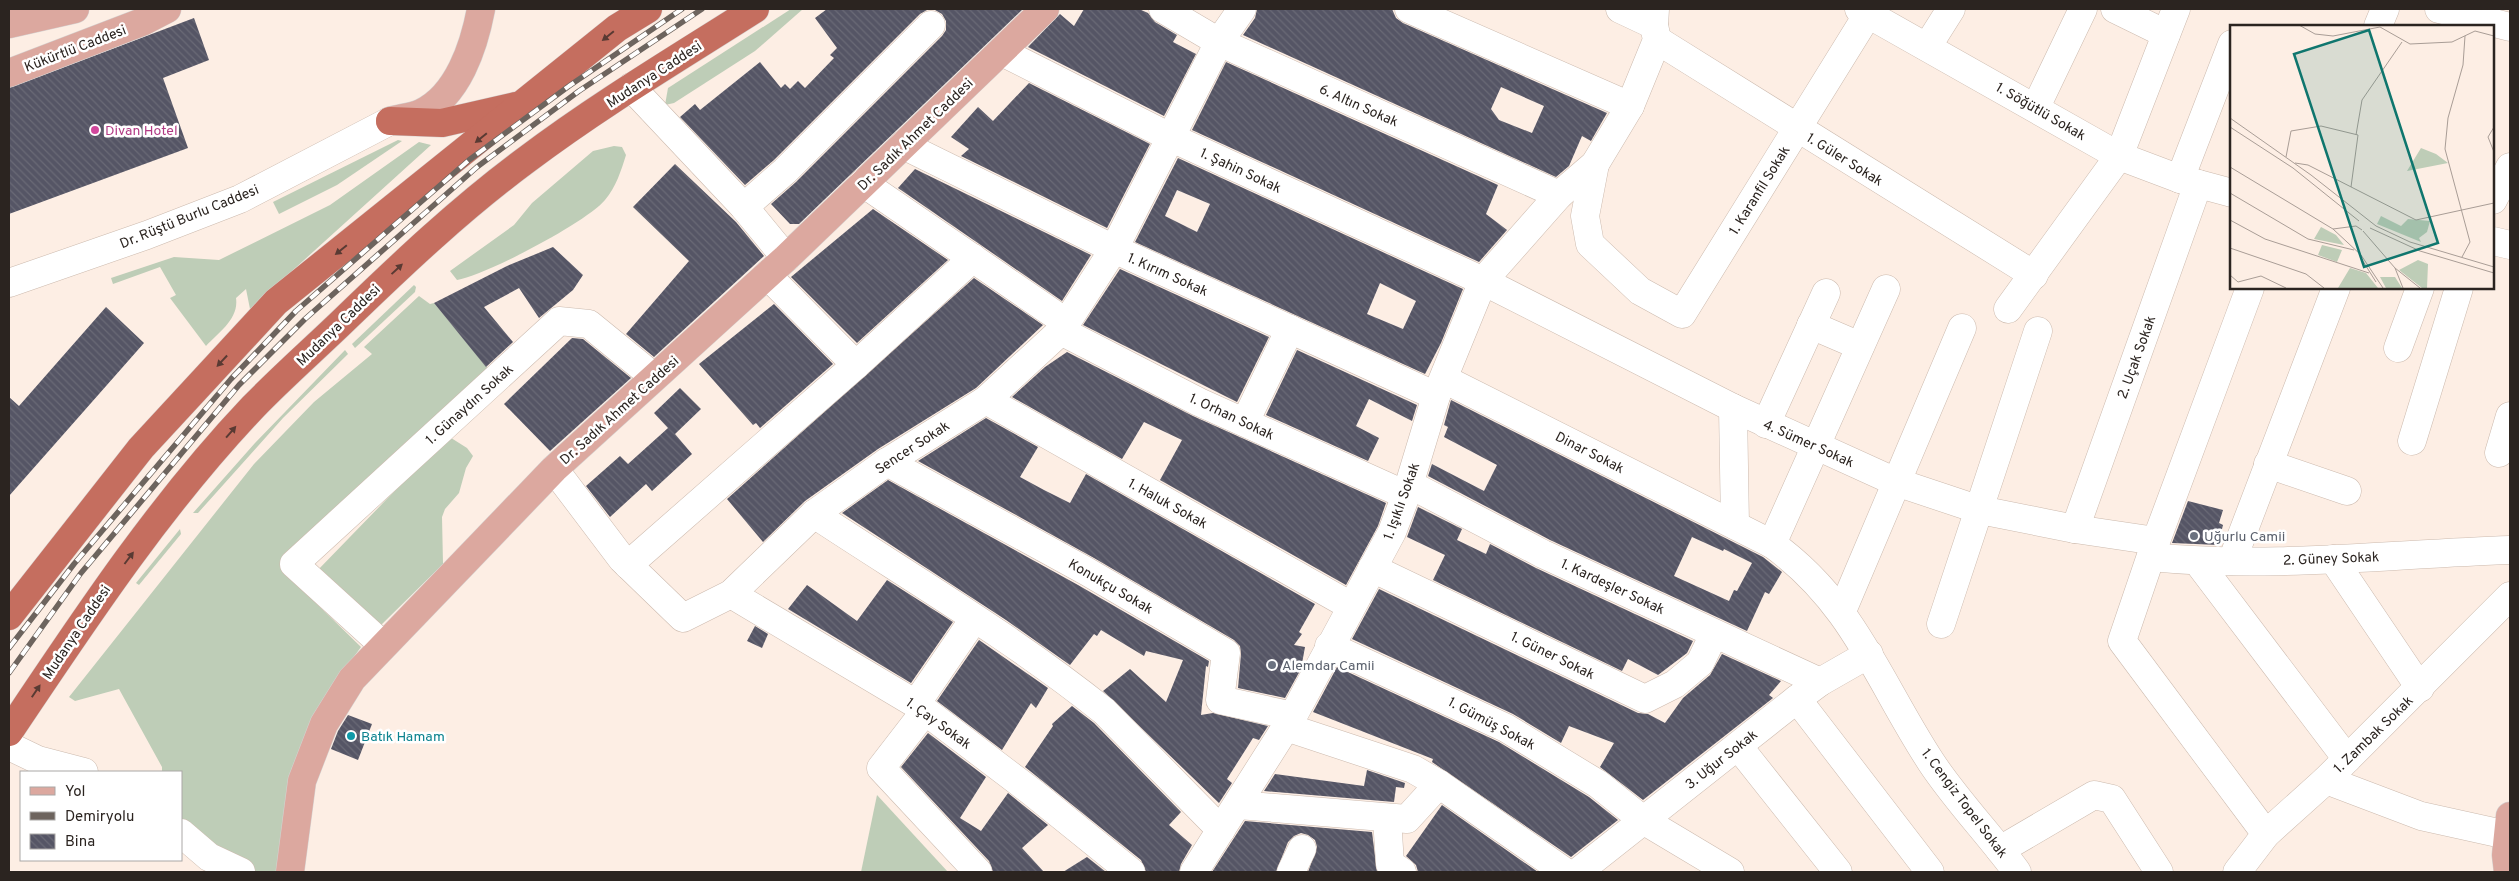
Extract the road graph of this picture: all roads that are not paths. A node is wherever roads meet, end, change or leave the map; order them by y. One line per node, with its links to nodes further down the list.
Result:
1 (75, 9): 19 (main road)
2 (167, 9): 30 (main road, Kükürtlü Caddesi)
3 (482, 9): 35 (main road)
4 (648, 9): 32 (highway, one-way to 32)
5 (755, 9): 31 (highway, Mudanya Caddesi)
6 (1045, 9): 29 (main road, Dr. Sadık Ahmet Caddesi)
7 (1162, 9): 26 (street, 6. Altın Sokak)
8 (1242, 9): 26 (street, Sencer Sokak)
9 (1409, 9): 33 (street)
10 (1620, 9): 22 (street, 1. Güler Sokak)
11 (1951, 9): 27 (street)
12 (2083, 9): 34 (street)
13 (2115, 9): 25 (street)
14 (2176, 9): 25 (street)
15 (2385, 9): 23 (street)
16 (2439, 9): 24 (street)
17 (1863, 11): 27 (street, 1. Söğütlü Sokak); 36 (street, 1. Karanfil Sokak)
18 (9, 12): 19 (street)
19 (36, 17): 20 (main road)
20 (9, 24)
21 (932, 25): 47 (street)
22 (1655, 25): 33 (street, 1. Işıklı Sokak); 36 (street, 1. Güler Sokak)
23 (2378, 25)
24 (2494, 25)
25 (2166, 34): 39 (street)
26 (1219, 42): 37 (street, Sencer Sokak); 45 (street, 6. Altın Sokak)
27 (1927, 47): 34 (street, 1. Söğütlü Sokak)
28 (2230, 50): 42 (street, 2. Uçak Sokak)
29 (1002, 52): 37 (street, 1. Şahin Sokak); 38 (main road, Dr. Sadık Ahmet Caddesi)
30 (9, 73)
31 (631, 88): 47 (street); 116 (highway, Mudanya Caddesi, one-way to 31)
32 (524, 104): 35 (highway); 104 (highway, one-way to 104)
33 (1630, 106): 40 (street, 1. Işıklı Sokak)
34 (2036, 107): 39 (street, 1. Söğütlü Sokak)
35 (390, 120): 55 (street, Dr. Rüştü Burlu Caddesi)
36 (1797, 130): 53 (street, 1. Güler Sokak); 63 (street, 1. Karanfil Sokak)
37 (1172, 138): 50 (street, Sencer Sokak); 54 (street, 1. Şahin Sokak)
38 (903, 145): 43 (main road, Dr. Sadık Ahmet Caddesi); 50 (street, 1. Kırım Sokak)
39 (2119, 156): 42 (street, 1. Söğütlü Sokak); 53 (street)
40 (1595, 164): 45 (street, 1. Işıklı Sokak); 63 (street, 1. Işıklı Sokak)
41 (2510, 167): 46 (street)
42 (2189, 182): 44 (street, 1. Söğütlü Sokak); 91 (street, 2. Uçak Sokak)
43 (863, 183): 51 (street, 1. Orhan Sokak); 52 (main road, Dr. Sadık Ahmet Caddesi)
44 (2230, 192)
45 (1559, 195): 54 (street, 1. Işıklı Sokak)
46 (2494, 198)
47 (744, 207): 52 (street)
48 (2494, 241): 49 (street)
49 (2510, 245)
50 (1114, 249): 65 (street, Sencer Sokak); 67 (street, 1. Kırım Sokak)
51 (973, 258): 65 (street, 1. Orhan Sokak); 71 (street)
52 (777, 266): 71 (street); 72 (main road, Dr. Sadık Ahmet Caddesi)
53 (2034, 275): 62 (street)
54 (1483, 281): 73 (street, 1. Işıklı Sokak); 75 (street, 4. Sümer Sokak)
55 (9, 283)
56 (1886, 289): 69 (street)
57 (2250, 289): 93 (street)
58 (2336, 289): 83 (street)
59 (2420, 289): 70 (street)
60 (2458, 289): 79 (street)
61 (1826, 293): 64 (street)
62 (2008, 309)
63 (1682, 314)
64 (1811, 325): 69 (street); 78 (street)
65 (1064, 327): 74 (street, Sencer Sokak); 77 (street, 1. Orhan Sokak)
66 (1962, 328): 85 (street)
67 (1290, 329): 73 (street, 1. Kırım Sokak); 77 (street)
68 (2038, 331): 88 (street)
69 (1860, 346): 80 (street)
70 (2398, 348)
71 (856, 365): 98 (street)
72 (654, 378): 84 (main road, Dr. Sadık Ahmet Caddesi); 108 (street, 1. Günaydın Sokak)
73 (1440, 388): 86 (street, 1. Işıklı Sokak); 90 (street, Dinar Sokak)
74 (986, 400): 82 (street, Sencer Sokak); 102 (street, 1. Haluk Sokak)
75 (1732, 408): 78 (street, 4. Sümer Sokak); 90 (street)
76 (2510, 416): 81 (street)
77 (1245, 422): 86 (street, 1. Orhan Sokak)
78 (1766, 424): 80 (street, 4. Sümer Sokak)
79 (2412, 441)
80 (1815, 446): 85 (street, 4. Sümer Sokak); 92 (street)
81 (2499, 452)
82 (887, 462): 89 (street, Sencer Sokak); 115 (street, Konukçu Sokak)
83 (2268, 464): 87 (street); 96 (street)
84 (554, 469): 98 (street); 108 (main road, Dr. Sadık Ahmet Caddesi)
85 (1896, 482): 88 (street, 4. Sümer Sokak); 103 (street)
86 (1408, 490): 99 (street, 1. Işıklı Sokak); 107 (street, 1. Kardeşler Sokak)
87 (2347, 492)
88 (1980, 510): 91 (street, 4. Sümer Sokak); 106 (street)
89 (814, 514): 100 (street, Sencer Sokak); 105 (street)
90 (1735, 525): 92 (street, Dinar Sokak)
91 (2075, 530): 93 (street, 4. Sümer Sokak)
92 (1772, 544): 103 (street, Dinar Sokak)
93 (2154, 549): 97 (street, 2. Güney Sokak); 127 (street)
94 (2510, 550): 95 (street, 2. Güney Sokak)
95 (2333, 559): 96 (street, 2. Güney Sokak); 112 (street)
96 (2232, 561): 97 (street, 2. Güney Sokak)
97 (2197, 562): 119 (street)
98 (628, 565): 100 (street, Sencer Sokak)
99 (1372, 568): 102 (street, 1. Işıklı Sokak); 107 (street, 1. Güner Sokak)
100 (731, 594): 114 (street, 1. Çay Sokak)
101 (2510, 596): 112 (street, 1. Zambak Sokak)
102 (1351, 606): 109 (street, 1. Işıklı Sokak)
103 (1842, 611): 110 (street, Dinar Sokak)
104 (9, 616)
105 (974, 618): 114 (street); 126 (street)
106 (1941, 624)
107 (1714, 634): 111 (street, 1. Kardeşler Sokak)
108 (383, 645): 133 (main road, Dr. Sadık Ahmet Caddesi)
109 (1329, 646): 115 (street, 1. Işıklı Sokak); 125 (street, 1. Gümüş Sokak)
110 (1870, 654): 111 (street, 3. Uğur Sokak); 130 (street, 1. Cengiz Topel Sokak)
111 (1820, 682): 113 (street, 3. Uğur Sokak)
112 (2420, 688): 119 (street, 1. Zambak Sokak)
113 (1797, 699): 118 (street, 3. Uğur Sokak); 142 (street)
114 (920, 708): 134 (street); 135 (street, 1. Çay Sokak)
115 (1289, 722): 122 (street); 123 (street, 1. Işıklı Sokak)
116 (9, 732)
117 (9, 746): 120 (street)
118 (1738, 746): 125 (street, 3. Uğur Sokak); 141 (street)
119 (2347, 759): 121 (street, 1. Zambak Sokak)
120 (80, 771)
121 (2326, 780): 127 (street, 1. Zambak Sokak); 129 (street)
122 (1440, 784): 124 (street); 138 (street)
123 (1238, 805): 124 (street); 126 (street, 1. Işıklı Sokak)
124 (1387, 818): 137 (street)
125 (1643, 820): 139 (street, 3. Uğur Sokak); 140 (street, 1. Gümüş Sokak)
126 (1221, 830): 136 (street, 1. Işıklı Sokak)
127 (2266, 834): 131 (street, 1. Zambak Sokak)
128 (182, 835): 132 (street)
129 (2508, 847)
130 (2000, 850): 143 (street, 1. Cengiz Topel Sokak); 144 (street)
131 (2242, 871)
132 (241, 872)
133 (290, 872)
134 (978, 872)
135 (1132, 872)
136 (1194, 872)
137 (1402, 872)
138 (1565, 872)
139 (1578, 872)
140 (1730, 872)
141 (1838, 872)
142 (1930, 872)
143 (2017, 872)
144 (2160, 872)

